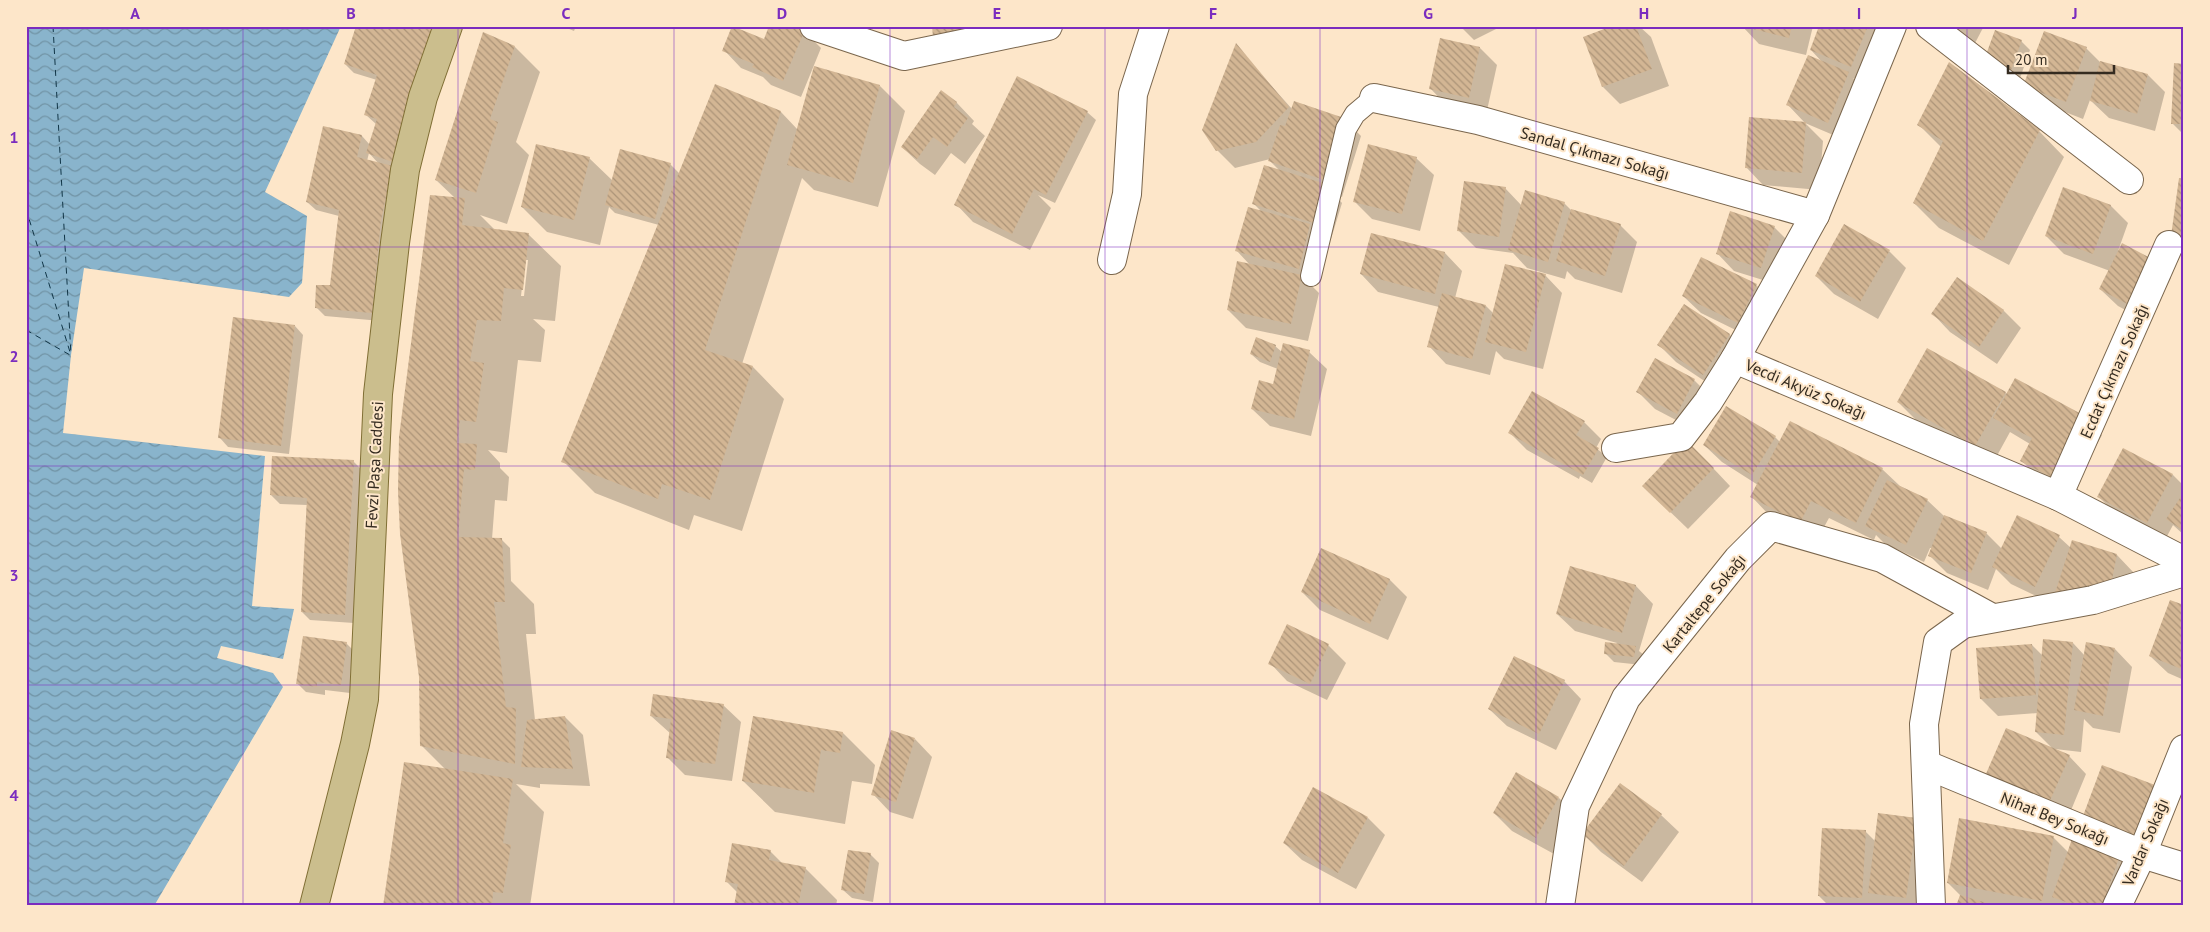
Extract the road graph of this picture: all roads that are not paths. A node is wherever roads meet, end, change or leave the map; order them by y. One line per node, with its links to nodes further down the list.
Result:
1 (448, 26): 23 (main road, Fevzi Paşa Caddesi)
2 (814, 26): 3 (street)
3 (1048, 26)
4 (1155, 26): 11 (street)
5 (1892, 26): 9 (street, Vecdi Akyüz Sokağı)
6 (1930, 26): 8 (street)
7 (1374, 98): 9 (street, Sandal Çıkmazı Sokağı); 12 (lane)
8 (2129, 180)
9 (1815, 215): 13 (street, Vecdi Akyüz Sokağı)
10 (2169, 245): 15 (street, Ecdat Çıkmazı Sokağı)
11 (1112, 260)
12 (1311, 276)
13 (1735, 359): 14 (street); 15 (street, Vecdi Akyüz Sokağı)
14 (1616, 448)
15 (2058, 496): 16 (street, Vecdi Akyüz Sokağı)
16 (2184, 561)
17 (2184, 572): 18 (street)
18 (1992, 618): 20 (street); 24 (street, Kartaltepe Sokağı)
19 (2184, 749): 21 (street, Vardar Sokağı)
20 (1927, 765): 21 (street, Nihat Bey Sokağı); 25 (street)
21 (2142, 854): 22 (street, Nihat Bey Sokağı); 26 (street, Vardar Sokağı)
22 (2184, 867)
23 (314, 906)
24 (1560, 906)
25 (1931, 906)
26 (2117, 906)

